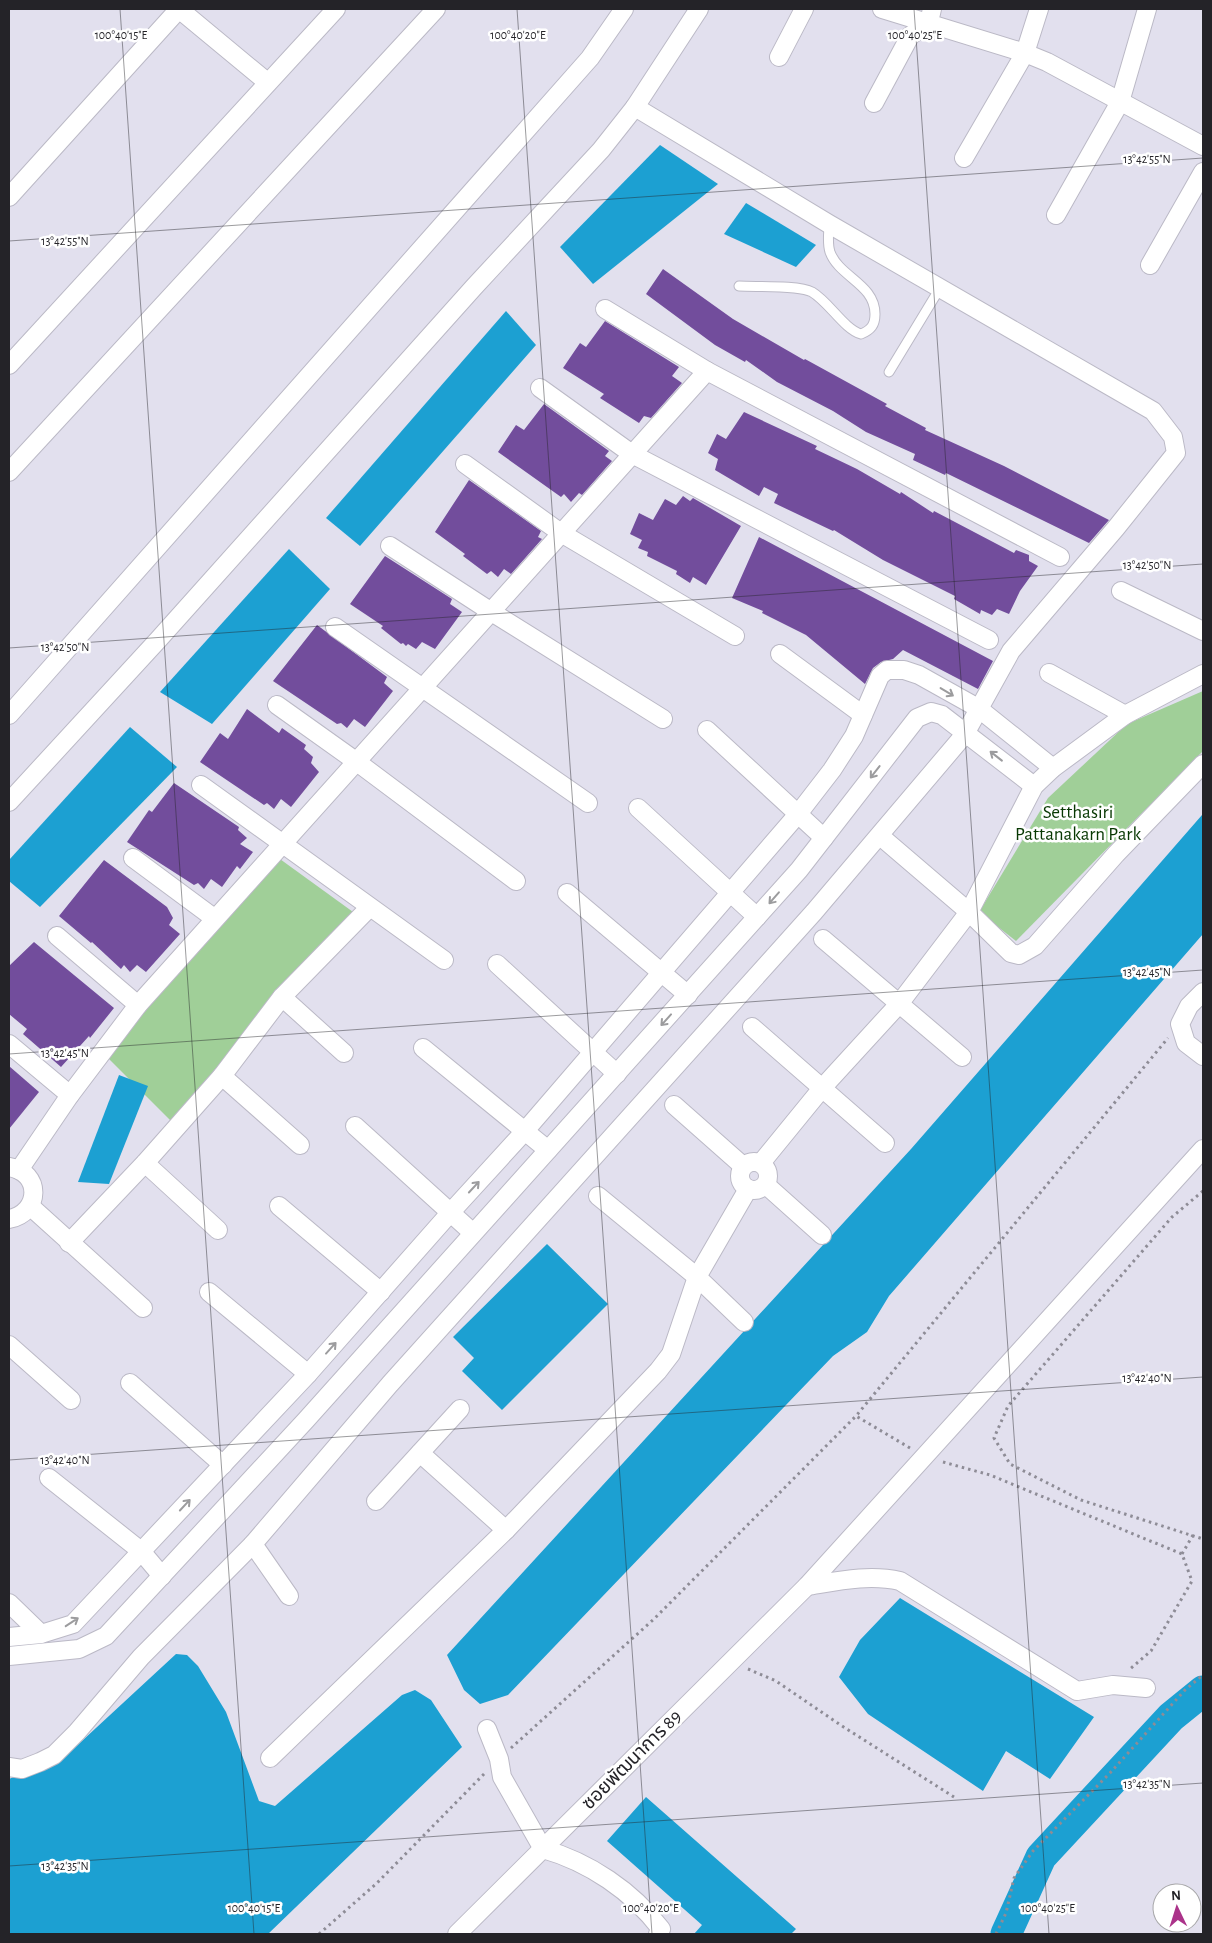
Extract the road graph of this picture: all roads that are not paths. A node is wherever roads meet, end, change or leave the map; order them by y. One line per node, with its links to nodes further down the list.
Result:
1 (179, 9): 13 (street); 20 (street)
2 (336, 9): 13 (street)
3 (436, 9): 33 (street)
4 (624, 9): 49 (street)
5 (699, 9): 16 (street)
6 (804, 9): 12 (street)
7 (882, 9): 10 (street)
8 (1039, 9): 11 (street)
9 (1147, 9): 14 (street)
10 (930, 15): 11 (street); 15 (street)
11 (1025, 53): 14 (street); 18 (street)
12 (779, 57)
13 (267, 82): 27 (street)
14 (1120, 102): 17 (street); 21 (street)
15 (874, 103)
16 (635, 107): 22 (street); 60 (street)
17 (1203, 146)
18 (964, 158)
19 (1203, 172): 23 (street)
20 (9, 197)
21 (1056, 215)
22 (829, 224): 24 (lane); 25 (street)
23 (1150, 265)
24 (739, 286)
25 (940, 288): 29 (lane); 48 (street)
26 (606, 309): 28 (street)
27 (9, 365)
28 (707, 371): 31 (street); 36 (street)
29 (889, 372)
30 (540, 388): 31 (street)
31 (632, 454): 34 (street); 42 (street)
32 (465, 464): 34 (street)
33 (9, 472)
34 (561, 533): 38 (street); 41 (street)
35 (390, 546): 38 (street)
36 (1060, 557)
37 (1121, 591): 40 (street)
38 (490, 611): 46 (street); 52 (street)
39 (335, 627): 46 (street)
40 (1203, 631)
41 (735, 636)
42 (989, 640)
43 (780, 654): 50 (street)
44 (1049, 673): 51 (street)
45 (1203, 674): 51 (street)
46 (421, 688): 55 (street); 61 (street)
47 (276, 705): 55 (street)
48 (978, 708): 50 (street, one-way to 48); 54 (street); 57 (street)
49 (9, 715)
50 (863, 715): 63 (street)
51 (1125, 715): 57 (street)
52 (662, 720)
53 (707, 730): 63 (street)
54 (965, 734): 59 (street, one-way to 54); 64 (street, one-way to 64); 133 (street)
55 (357, 762): 66 (street); 68 (street)
56 (1203, 764): 72 (street)
57 (1053, 768): 59 (street)
58 (201, 785): 66 (street)
59 (1034, 786): 72 (street)
60 (9, 802)
61 (588, 803)
62 (638, 808): 69 (street)
63 (798, 814): 64 (street); 69 (street)
64 (824, 838): 73 (street, one-way to 73)
65 (886, 841): 72 (street)
66 (282, 845): 71 (street); 74 (street)
67 (133, 858): 74 (street)
68 (516, 881)
69 (730, 893): 73 (street); 79 (street)
70 (567, 894): 79 (street)
71 (369, 908): 77 (street); 82 (street)
72 (969, 912): 84 (street)
73 (757, 917): 81 (street)
74 (214, 918): 83 (street)
75 (57, 936): 83 (street)
76 (823, 939): 84 (street)
77 (444, 960)
78 (497, 964): 88 (street)
79 (662, 974): 81 (street); 88 (street)
80 (1203, 992): 90 (street)
81 (688, 995): 92 (street, one-way to 92)
82 (282, 997): 89 (street); 93 (street)
83 (138, 1004): 95 (street)
84 (899, 1004): 91 (street); 94 (street)
85 (752, 1027): 94 (street)
86 (9, 1044): 95 (street)
87 (423, 1048): 98 (street)
88 (591, 1052): 92 (street); 98 (street)
89 (344, 1053)
90 (1203, 1056)
91 (962, 1057)
92 (617, 1074): 102 (street)
93 (222, 1076): 100 (street); 104 (street)
94 (823, 1087): 99 (street); 103 (street)
95 (70, 1095): 106 (street)
96 (674, 1105): 105 (street)
97 (355, 1126): 112 (street)
98 (524, 1132): 102 (street); 112 (street, one-way to 98)
99 (886, 1143)
100 (300, 1145)
101 (1203, 1149): 136 (street, ซอยพัฒนาการ 89)
102 (548, 1150): 115 (street)
103 (761, 1162): 105 (street); 107 (street)
104 (145, 1163): 114 (street); 117 (street)
105 (743, 1166): 108 (street)
106 (14, 1168): 110 (street)
107 (766, 1185): 108 (street); 116 (street)
108 (748, 1189): 118 (street)
109 (598, 1196): 118 (street)
110 (30, 1206): 113 (street); 117 (street)
111 (279, 1206): 120 (street)
112 (450, 1213): 115 (street); 120 (street)
113 (9, 1219)
114 (218, 1230)
115 (473, 1233): 135 (street)
116 (822, 1235)
117 (69, 1243): 121 (street)
118 (697, 1277): 122 (street); 132 (street)
119 (209, 1292): 124 (street)
120 (381, 1292): 124 (street, one-way to 120)
121 (143, 1308)
122 (744, 1322)
123 (9, 1345): 126 (street)
124 (308, 1374): 129 (street)
125 (130, 1383): 129 (street)
126 (72, 1400)
127 (460, 1409): 128 (street)
128 (420, 1453): 131 (street); 132 (street)
129 (223, 1464): 134 (street, one-way to 129)
130 (49, 1478): 134 (street)
131 (376, 1501)
132 (506, 1530): 144 (street)
133 (252, 1544): 137 (street); 145 (street)
134 (141, 1551): 135 (street); 139 (street, one-way to 134)
135 (162, 1576): 141 (street)
136 (807, 1586): 142 (street); 146 (street, ซอยพัฒนาการ 89)
137 (288, 1596)
138 (9, 1603): 139 (street)
139 (41, 1634): 140 (street)
140 (9, 1636)
141 (9, 1656)
142 (1146, 1688)
143 (487, 1729): 146 (street)
144 (270, 1758)
145 (9, 1768)
146 (543, 1849): 147 (street, ซอยพัฒนาการ 89); 148 (street)
147 (458, 1934)
148 (658, 1934)

